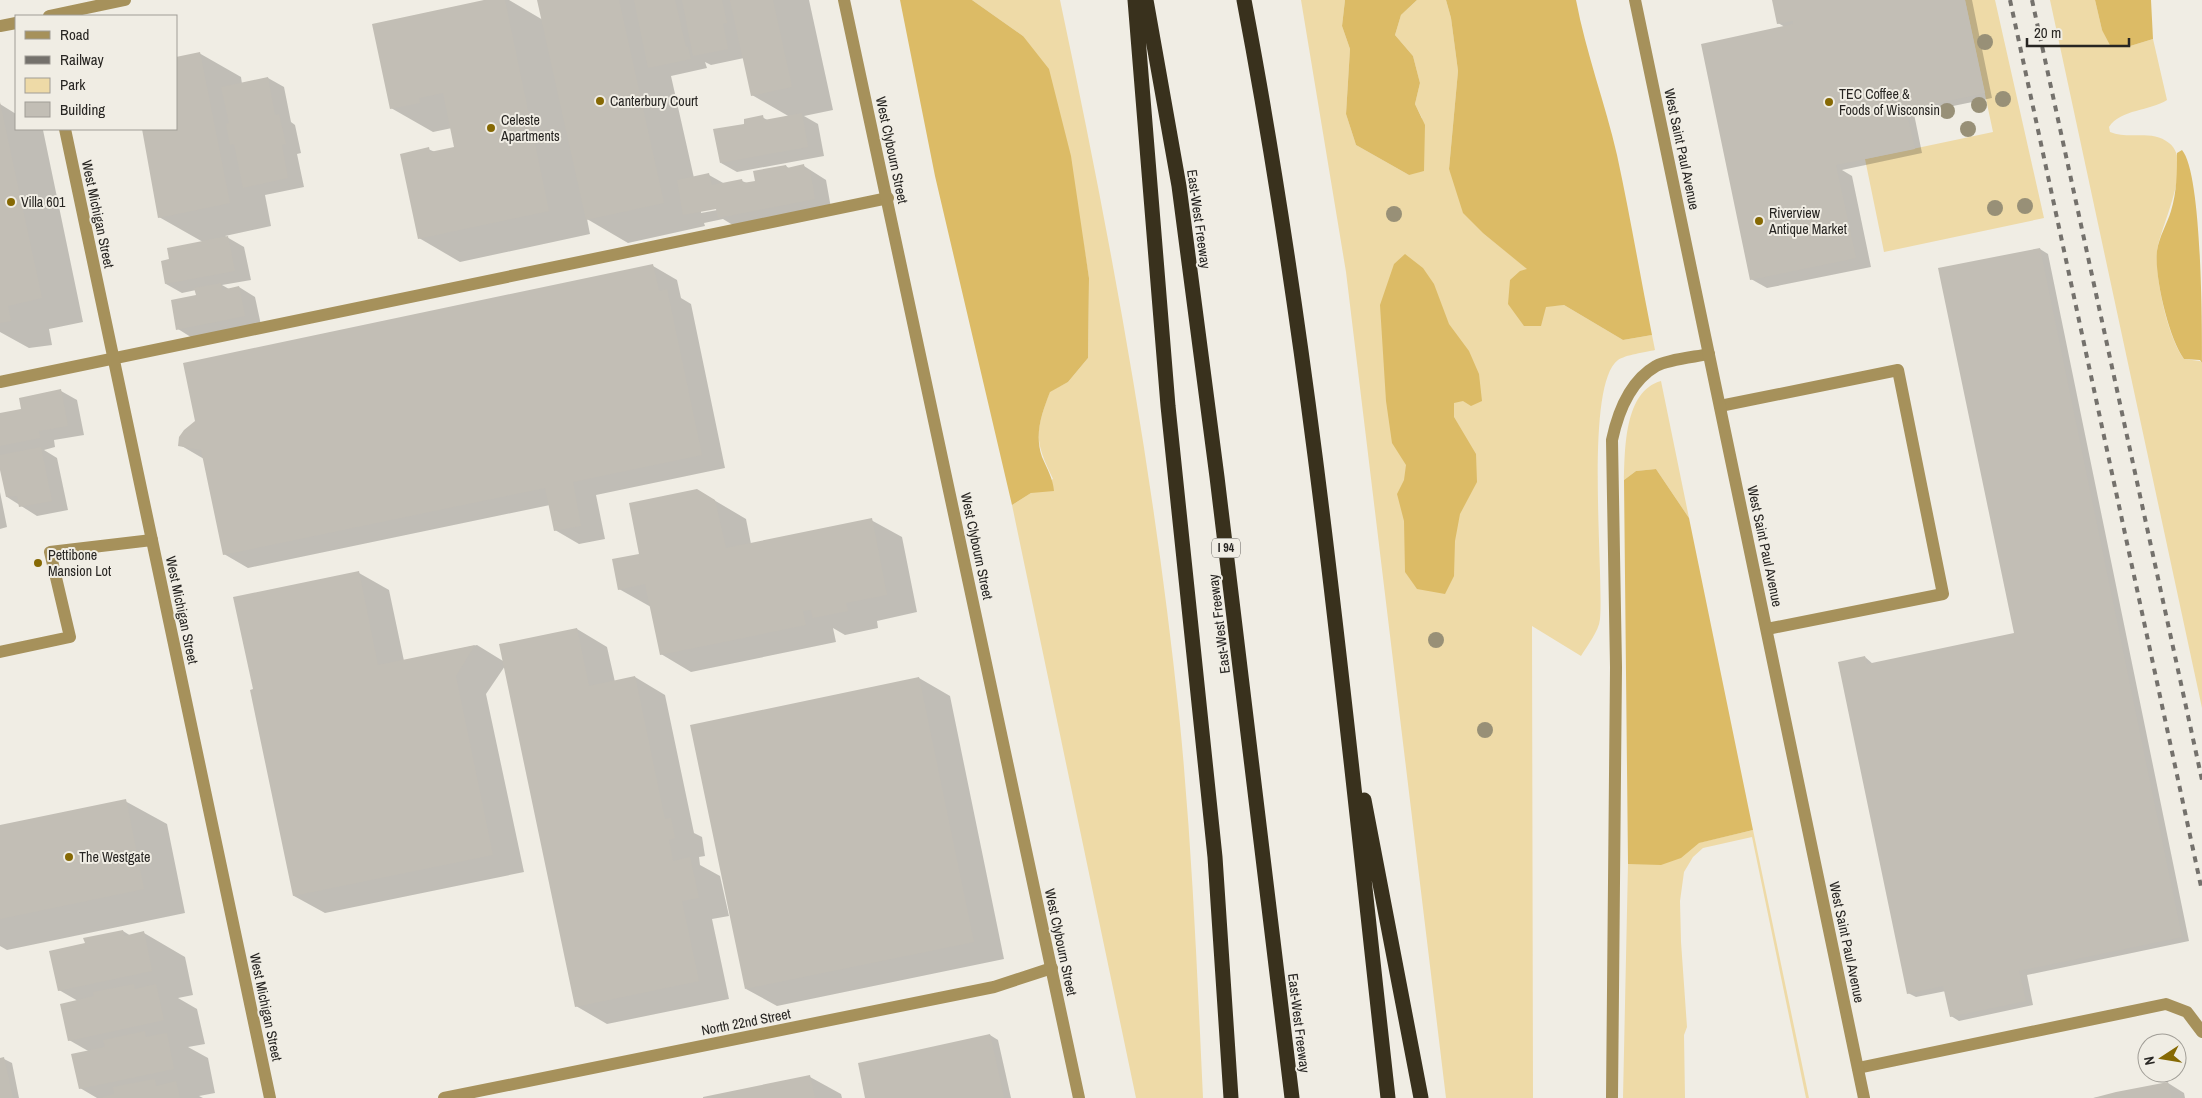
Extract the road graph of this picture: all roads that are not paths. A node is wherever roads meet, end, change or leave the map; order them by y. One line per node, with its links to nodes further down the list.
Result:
1 (125, 0): 7 (street)
2 (844, 0): 11 (street, West Clybourn Street)
3 (1135, 0): 26 (highway)
4 (1146, 0): 27 (highway, East-West Freeway / I 94)
5 (1244, 0): 19 (highway)
6 (1636, 0): 12 (street, West Saint Paul Avenue)
7 (54, 15)
8 (15, 23): 9 (street)
9 (0, 26)
10 (65, 130): 13 (street, West Michigan Street)
11 (888, 198): 13 (street); 20 (street, West Clybourn Street)
12 (1709, 354): 15 (street, West Saint Paul Avenue); 30 (street)
13 (114, 358): 14 (street); 16 (street, West Michigan Street)
14 (0, 382)
15 (1720, 406): 17 (street, West Saint Paul Avenue); 17 (street)
16 (152, 540): 18 (street); 23 (street, West Michigan Street)
17 (1767, 629): 22 (street, West Saint Paul Avenue)
18 (0, 652)
19 (1342, 685): 28 (highway); 29 (highway)
20 (1052, 968): 24 (street, North 22nd Street); 25 (street, West Clybourn Street)
21 (2202, 1032): 22 (street)
22 (1858, 1068): 31 (street, West Saint Paul Avenue)
23 (270, 1098)
24 (444, 1098)
25 (1079, 1098)
26 (1231, 1098)
27 (1292, 1098)
28 (1388, 1098)
29 (1421, 1098)
30 (1612, 1098)
31 (1864, 1098)

